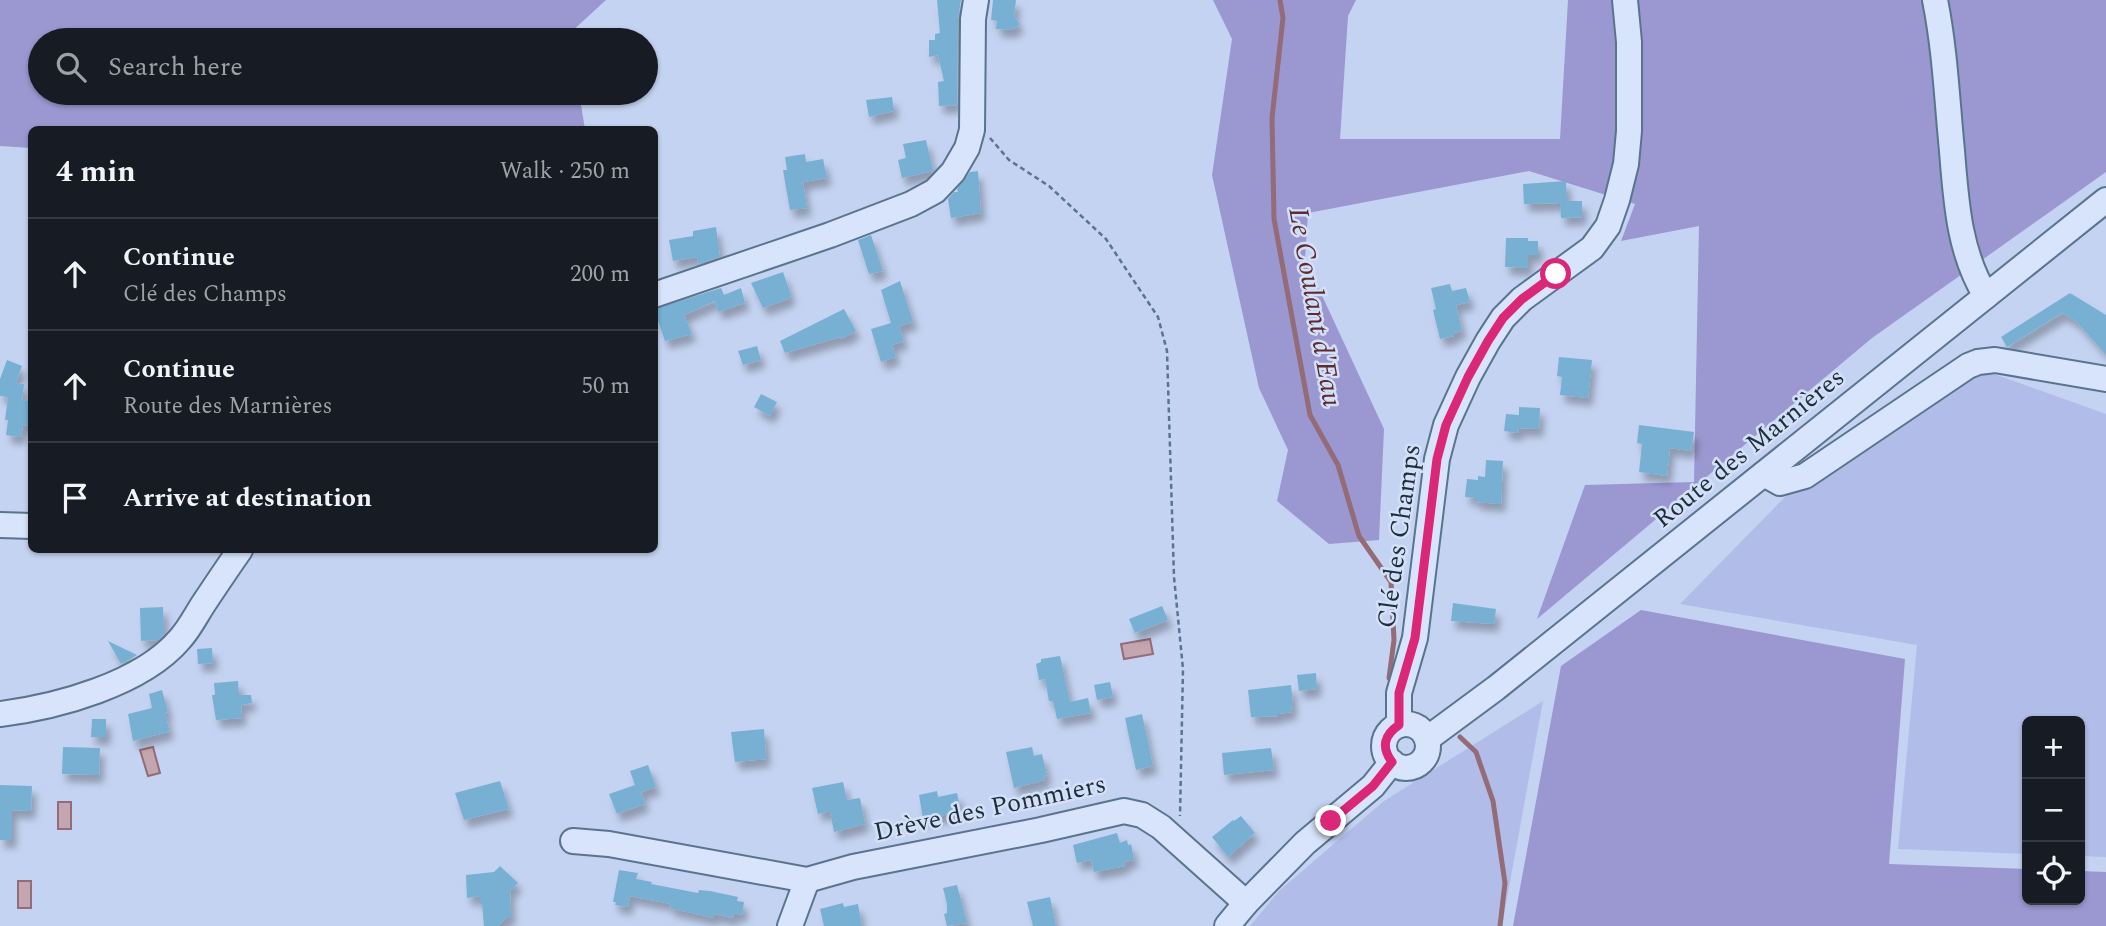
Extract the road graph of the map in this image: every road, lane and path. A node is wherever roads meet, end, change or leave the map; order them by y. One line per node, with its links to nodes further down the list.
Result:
1 (976, 0): 4 (street)
2 (1625, 0): 14 (street, Clé des Champs)
3 (1935, 0): 7 (street)
4 (972, 130): 6 (street); 18 (path)
5 (2106, 201): 7 (street, Route des Marnières)
6 (658, 294)
7 (1986, 296): 9 (street, Route des Marnières)
8 (2106, 379): 9 (street)
9 (1764, 474): 15 (street, Route des Marnières)
10 (0, 525): 11 (street)
11 (28, 526)
12 (238, 553): 13 (street)
13 (0, 714)
14 (1399, 725): 15 (street); 16 (street)
15 (1427, 739): 16 (street, Route des Marnières)
16 (1392, 762): 20 (street)
17 (573, 841): 19 (street)
18 (1179, 844): 19 (street, Drève des Pommiers); 20 (street, Drève des Pommiers)
19 (807, 880): 21 (street)
20 (1246, 903): 22 (street)
21 (790, 926)
22 (1227, 926)

